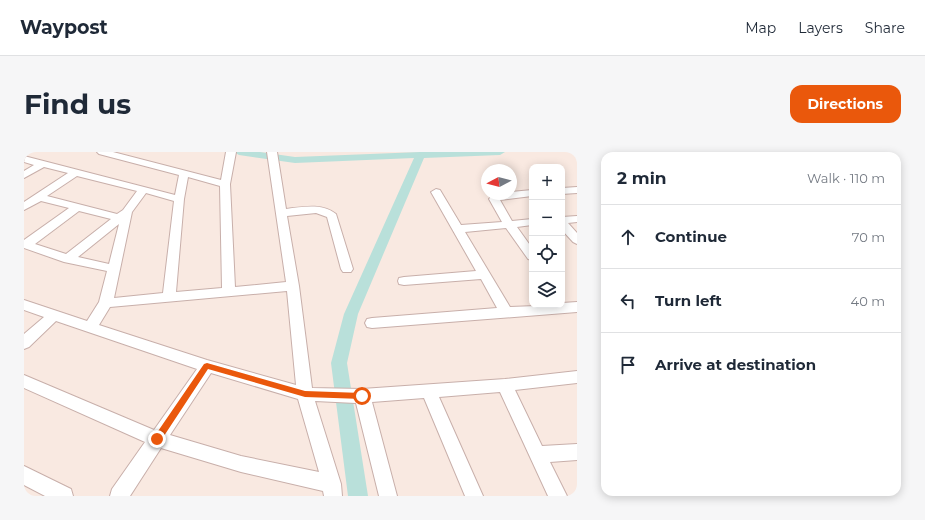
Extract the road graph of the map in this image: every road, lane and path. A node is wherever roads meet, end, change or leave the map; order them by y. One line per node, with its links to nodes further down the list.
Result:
1 (102, 152): 7 (street)
2 (272, 152): 19 (street)
3 (230, 157): 9 (street)
4 (24, 159): 5 (street)
5 (42, 164): 6 (street); 8 (street)
6 (76, 172): 10 (street); 15 (street)
7 (184, 174): 9 (street); 16 (street)
8 (24, 175)
9 (225, 184): 36 (street)
10 (143, 190): 16 (street); 20 (street)
11 (577, 190): 12 (street)
12 (565, 191)
13 (436, 192): 26 (street)
14 (529, 193): 24 (street)
15 (39, 197): 17 (street); 18 (street)
16 (179, 199): 37 (street)
17 (76, 206): 20 (street); 28 (street)
18 (24, 208)
19 (282, 212): 32 (street); 35 (street)
20 (123, 215): 30 (street); 31 (street)
21 (577, 219): 22 (street)
22 (565, 221)
23 (529, 222): 24 (street)
24 (509, 224): 26 (street); 29 (street)
25 (565, 225): 27 (street)
26 (459, 229): 33 (street)
27 (577, 240)
28 (25, 244): 30 (street)
29 (529, 252)
30 (68, 259): 31 (street)
31 (114, 269): 39 (street)
32 (347, 269)
33 (485, 275): 34 (street); 42 (street)
34 (404, 281)
35 (293, 286): 36 (street); 52 (street)
36 (229, 292): 37 (street)
37 (169, 297): 39 (street)
38 (565, 299): 41 (street)
39 (106, 303): 45 (street)
40 (24, 305): 43 (street)
41 (575, 310): 42 (street)
42 (508, 313): 44 (street)
43 (54, 315): 45 (street); 46 (street)
44 (372, 323)
45 (90, 327): 47 (street)
46 (24, 343)
47 (207, 366): 52 (street); 54 (street)
48 (577, 377): 50 (street)
49 (24, 381): 54 (street)
50 (505, 385): 51 (street); 56 (street)
51 (429, 391): 53 (street); 62 (street)
52 (305, 394): 53 (street); 58 (street)
53 (362, 396): 61 (street)
54 (157, 439): 58 (street); 60 (street)
55 (577, 452): 56 (street)
56 (537, 455): 63 (street)
57 (24, 475): 59 (street)
58 (333, 490)
59 (64, 496)
60 (119, 496)
61 (388, 496)
62 (474, 496)
63 (558, 496)

